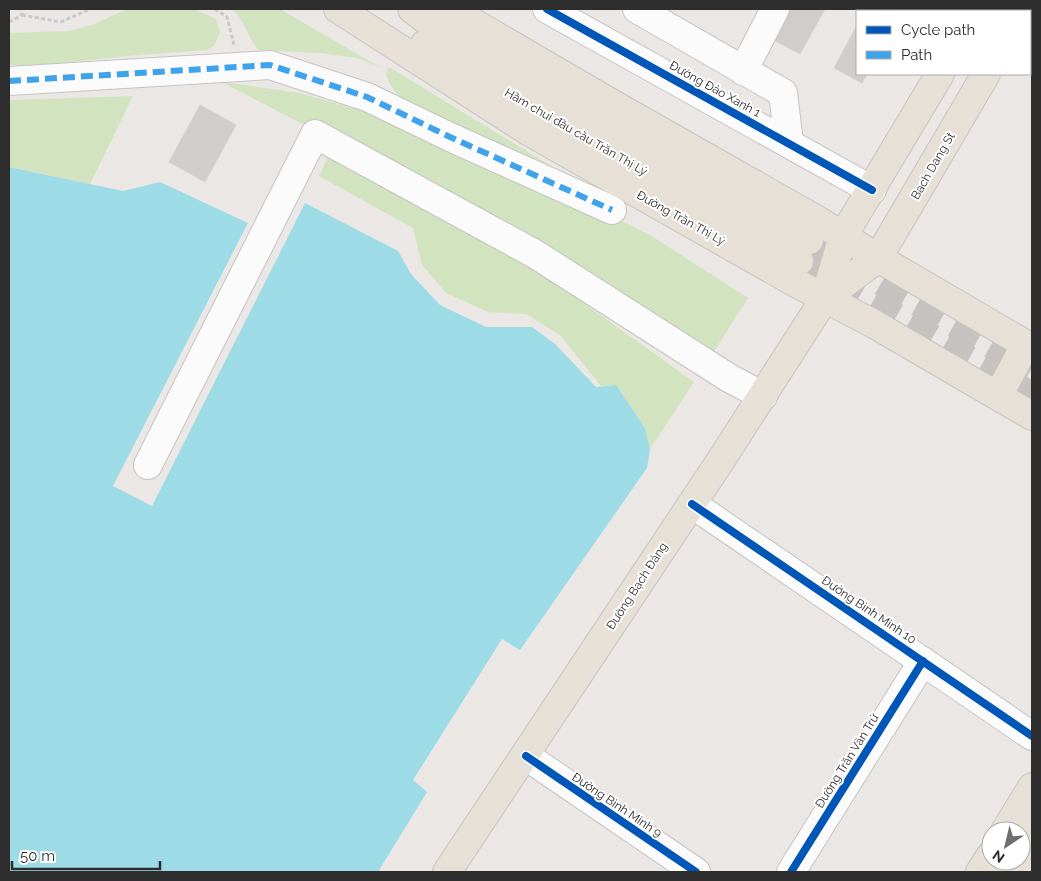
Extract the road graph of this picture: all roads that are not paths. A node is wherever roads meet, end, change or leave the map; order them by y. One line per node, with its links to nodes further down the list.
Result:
1 (338, 9): 17 (main road, Đường Trần Thị Lý)
2 (351, 9): 3 (main road, Hầm chui đầu cầu Trần Thị Lý)
3 (412, 9)
4 (450, 9): 15 (main road)
5 (546, 9): 12 (street, Đường Đảo Xanh 1)
6 (637, 9): 8 (street)
7 (775, 9): 8 (street)
8 (743, 71): 12 (street)
9 (939, 75): 13 (main road)
10 (985, 75): 16 (main road, Bach Dang St)
11 (9, 80): 14 (street)
12 (789, 143): 13 (street, Đường Đảo Xanh 1)
13 (872, 190): 15 (main road)
14 (612, 210)
15 (843, 236): 16 (main road); 17 (main road)
16 (878, 258): 17 (main road); 18 (main road)
17 (824, 298): 19 (main road, Đường Bạch Đằng); 20 (main road, Đường Trần Thị Lý)
18 (1029, 346): 20 (main road)
19 (763, 396): 22 (street); 23 (main road, Đường Bạch Đằng)
20 (998, 396): 21 (main road, Đường Trần Thị Lý)
21 (1032, 416)
22 (148, 465)
23 (692, 504): 24 (street, Đường Bình Minh 10); 26 (main road, Đường Bạch Đằng)
24 (923, 661): 25 (street, Đường Bình Minh 10); 32 (street, Đường Trần Văn Trứ)
25 (1032, 736)
26 (526, 756): 30 (main road, Đường Bạch Đằng); 31 (street, Đường Bình Minh 9)
27 (1032, 787): 28 (main road)
28 (1012, 821)
29 (1032, 867): 33 (main road)
30 (448, 872)
31 (696, 872)
32 (791, 872)
33 (1029, 872)

